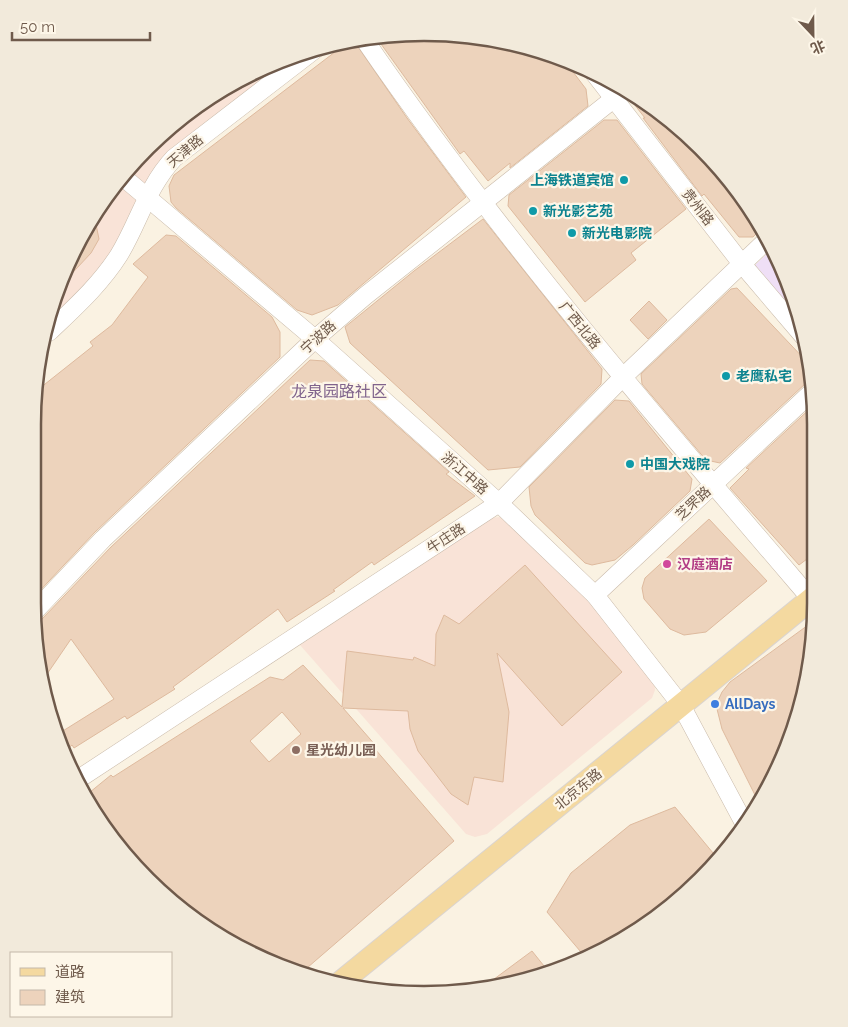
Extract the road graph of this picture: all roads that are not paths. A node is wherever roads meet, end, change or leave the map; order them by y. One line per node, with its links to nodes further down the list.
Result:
1 (369, 46): 7 (street, 广西北路)
2 (299, 63): 6 (street, 天津路)
3 (619, 95): 7 (street, 宁波路)
4 (622, 97): 9 (street, 贵州路)
5 (128, 181): 6 (street, 浙江中路)
6 (147, 198): 11 (street, 天津路); 12 (street, 浙江中路)
7 (483, 200): 12 (street, 宁波路); 13 (street, 广西北路)
8 (762, 245): 9 (street, 牛庄路)
9 (742, 264): 10 (street, 贵州路); 13 (street, 牛庄路)
10 (794, 325)
11 (53, 328)
12 (315, 339): 16 (street, 浙江中路); 20 (street, 宁波路)
13 (623, 377): 15 (street, 广西北路); 16 (street, 牛庄路)
14 (806, 397): 15 (street, 芝罘路)
15 (713, 484): 17 (street, 广西北路); 18 (street, 芝罘路)
16 (500, 503): 18 (street, 浙江中路); 22 (street, 牛庄路)
17 (807, 591)
18 (595, 596): 21 (street, 浙江中路)
19 (807, 603): 21 (main road, 北京东路)
20 (41, 605)
21 (681, 705): 23 (street, 浙江中路); 24 (main road, 北京东路)
22 (83, 776)
23 (741, 817)
24 (357, 975)

